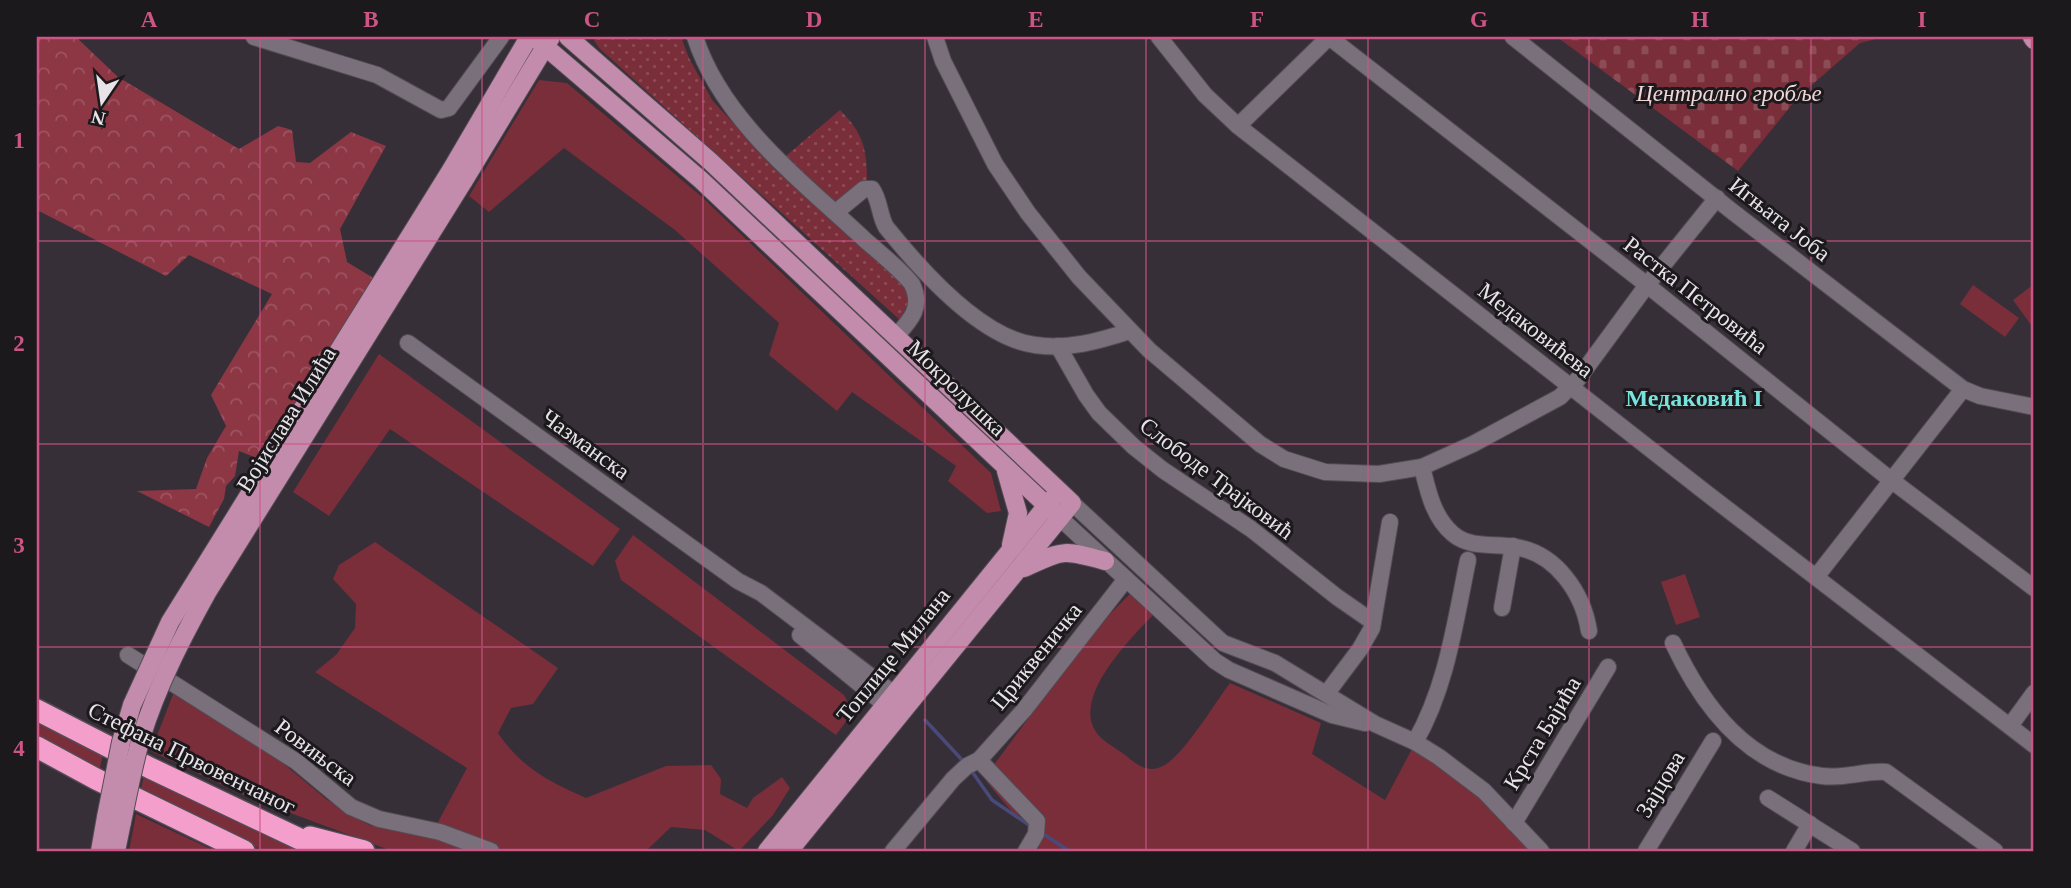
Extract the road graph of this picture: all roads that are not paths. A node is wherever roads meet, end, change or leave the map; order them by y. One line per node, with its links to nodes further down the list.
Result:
1 (254, 37): 10 (street)
2 (501, 37): 10 (street)
3 (568, 37): 16 (main road, Мокролушка)
4 (695, 37): 13 (street, Мокролушка)
5 (935, 37): 15 (street)
6 (1160, 37): 11 (street, Медаковићева)
7 (1329, 37): 11 (street); 14 (street, Растка Петровића)
8 (1513, 37): 12 (street, Игњата Јоба)
9 (540, 39): 22 (main road, Мокролушка); 57 (main road, Војислава Илића, bridge)
10 (288, 42)
11 (1238, 126): 19 (street, Медаковићева)
12 (1717, 198): 14 (street); 20 (street, Игњата Јоба)
13 (836, 212): 16 (street, Мокролушка); 18 (street)
14 (1647, 285): 19 (street); 24 (street, Растка Петровића)
15 (1130, 331): 18 (street); 23 (street)
16 (896, 336): 25 (main road, Мокролушка)
17 (408, 343): 44 (street, Чазманска)
18 (1058, 346): 37 (street, Слободе Трајковић)
19 (1571, 387): 23 (street); 33 (street, Медаковићева)
20 (1963, 389): 21 (street, Игњата Јоба); 24 (street)
21 (2034, 407)
22 (1004, 467): 26 (main road, Мокролушка); 29 (main road)
23 (1422, 467): 28 (street)
24 (1891, 480): 33 (street); 35 (street, Растка Петровића)
25 (1066, 497): 26 (main road, Топлице Милана); 43 (street, Мокролушка)
26 (1053, 512): 29 (main road, Топлице Милана); 31 (street, Мокролушка); 32 (main road, Топлице Милана)
27 (1390, 522): 37 (street)
28 (1513, 546): 36 (street); 38 (street)
29 (1009, 552): 44 (main road, Топлице Милана)
30 (1468, 560): 49 (street)
31 (1105, 561): 32 (main road); 34 (street, Мокролушка)
32 (1017, 571): 44 (main road, Топлице Милана)
33 (1816, 577): 47 (street, Медаковићева)
34 (1126, 579): 46 (street, Мокролушка); 52 (street, Цриквеничка)
35 (2034, 589)
36 (1502, 608)
37 (1373, 622): 43 (street)
38 (1588, 631)
39 (1673, 643): 72 (street)
40 (128, 655): 63 (street, Ровињска)
41 (1608, 667): 54 (street, Крста Бајића)
42 (2034, 692): 47 (street)
43 (1327, 693): 46 (street, Мокролушка)
44 (896, 705): 64 (main road, Топлице Милана); 65 (main road, Топлице Милана)
45 (37, 710): 56 (highway, Стефана Првовенчаног)
46 (1375, 724): 49 (street, Мокролушка)
47 (2010, 726): 50 (street, Медаковићева)
48 (1713, 741): 69 (street, Зајцова)
49 (1415, 743): 54 (street, Мокролушка)
50 (2034, 745)
51 (37, 747): 60 (highway)
52 (979, 760): 66 (street, Цриквеничка); 67 (street)
53 (1768, 798): 55 (street)
54 (1514, 822): 68 (street, Мокролушка)
55 (1810, 824): 70 (street); 71 (street)
56 (274, 828): 61 (highway, Стефана Првовенчаног); 62 (highway)
57 (107, 831): 58 (main road); 59 (main road, Војислава Илића)
58 (90, 851)
59 (116, 851)
60 (244, 851)
61 (325, 851)
62 (364, 851)
63 (491, 851)
64 (769, 851)
65 (789, 851)
66 (893, 851)
67 (1026, 851)
68 (1541, 851)
69 (1646, 851)
70 (1794, 851)
71 (1852, 851)
72 (1995, 851)

